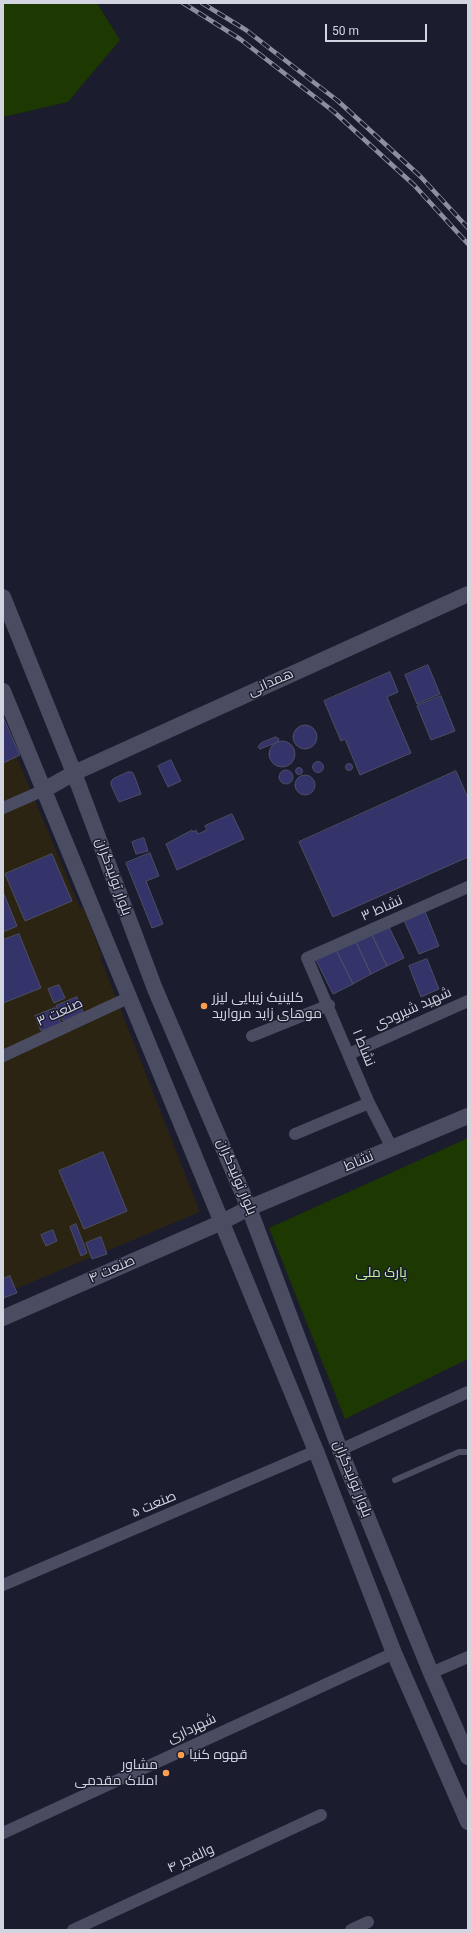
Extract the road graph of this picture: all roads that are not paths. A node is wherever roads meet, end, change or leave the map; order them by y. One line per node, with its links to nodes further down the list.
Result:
1 (468, 594): 4 (main road, همدانی)
2 (3, 597): 4 (main road, بلوار تولیدگران)
3 (3, 691): 5 (main road, بلوار تولیدگران)
4 (74, 773): 5 (main road, همدانی); 9 (main road, بلوار تولیدگران)
5 (44, 790): 6 (street); 10 (main road, بلوار تولیدگران)
6 (3, 808)
7 (468, 887): 8 (street, نشاط ۳)
8 (307, 958): 12 (street, نشاط ۱)
9 (155, 989): 10 (main road); 20 (main road, بلوار تولیدگران)
10 (130, 997): 15 (street, صنعت ۳); 21 (main road, بلوار تولیدگران)
11 (468, 1001): 14 (street, شهید شیرودی)
12 (329, 1005): 13 (street); 14 (street, نشاط ۱)
13 (252, 1036)
14 (349, 1054): 16 (street, نشاط ۱)
15 (3, 1056)
16 (369, 1103): 18 (street); 19 (street, نشاط ۱)
17 (468, 1116): 19 (main road, نشاط)
18 (295, 1134)
19 (392, 1148): 20 (main road, نشاط)
20 (249, 1208): 21 (main road, نشاط); 24 (main road, بلوار تولیدگران)
21 (220, 1223): 22 (main road, صنعت ۴); 25 (main road, بلوار تولیدگران)
22 (3, 1318)
23 (468, 1392): 24 (street)
24 (340, 1450): 31 (main road, بلوار تولیدگران)
25 (316, 1452): 28 (street, صنعت ۵); 29 (main road, بلوار تولیدگران)
26 (468, 1452): 27 (lane)
27 (395, 1480)
28 (3, 1585)
29 (394, 1653): 34 (main road, بلوار تولیدگران); 35 (street, شهرداری)
30 (468, 1657): 31 (street)
31 (431, 1674): 32 (main road, بلوار تولیدگران)
32 (468, 1757)
33 (321, 1815): 37 (street, والفجر ۴)
34 (468, 1822)
35 (3, 1833)
36 (368, 1922): 38 (street)
37 (73, 1930)
38 (351, 1930)

